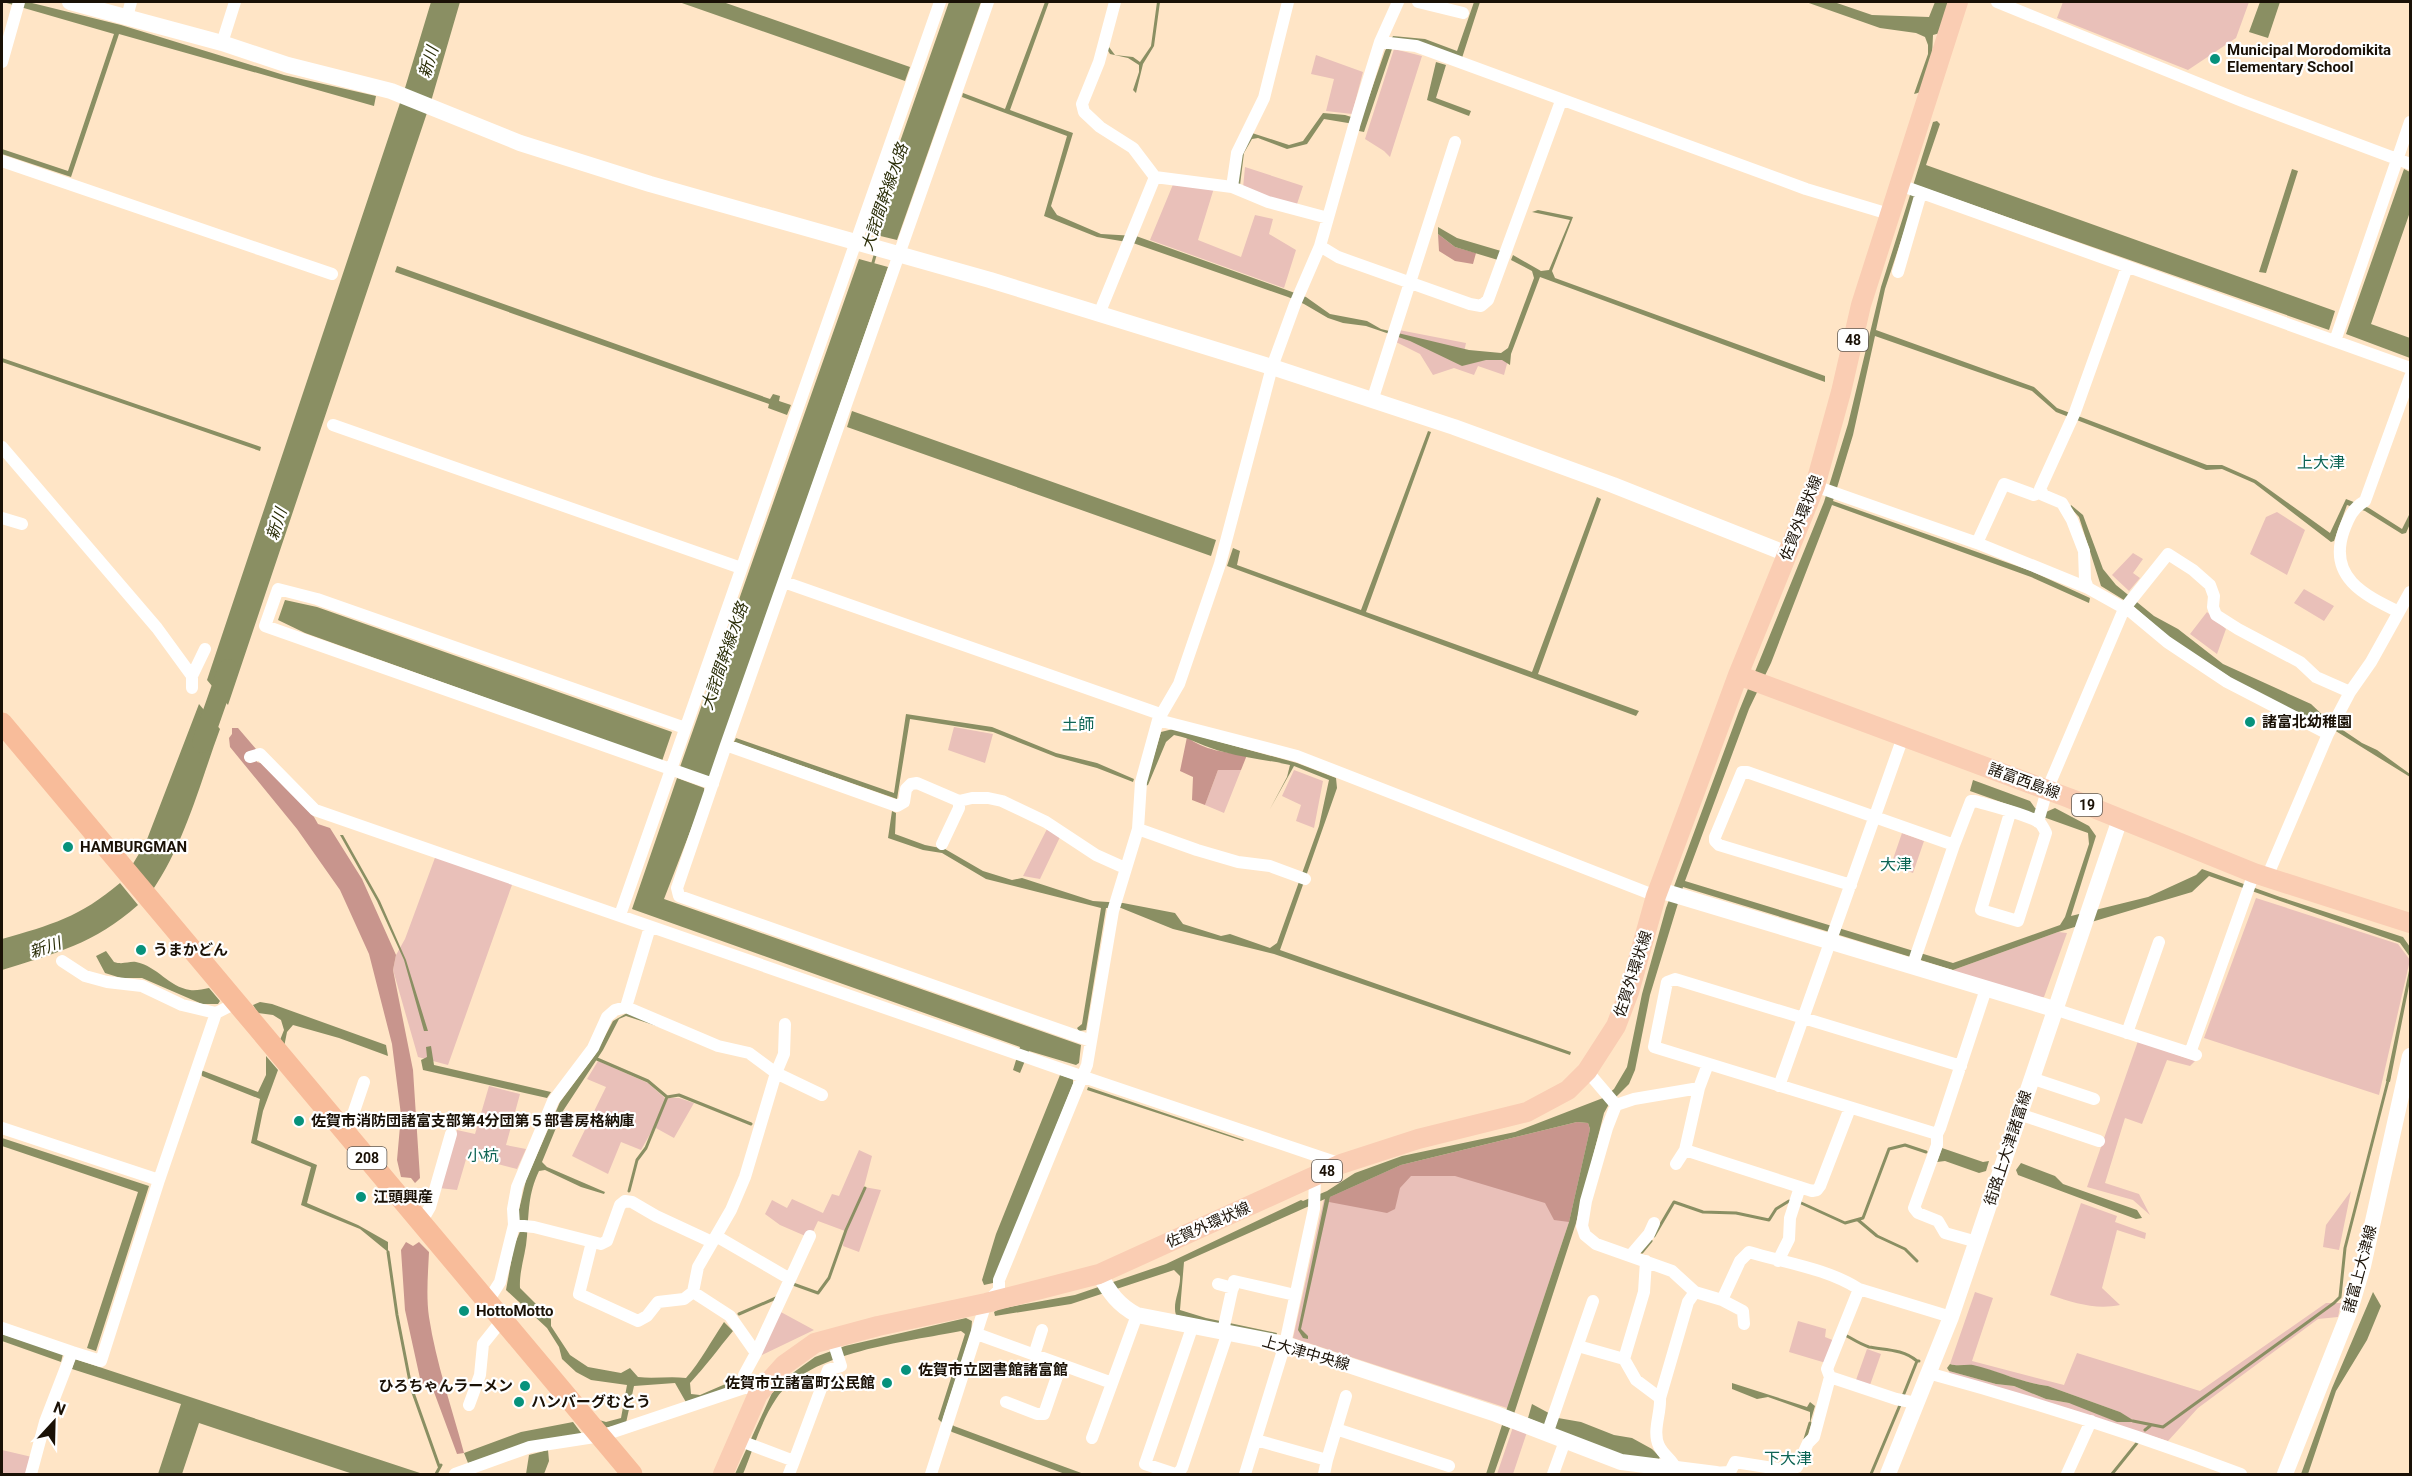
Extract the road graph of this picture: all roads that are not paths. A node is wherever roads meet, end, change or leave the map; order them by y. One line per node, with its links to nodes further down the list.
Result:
1 (70, 2): 12 (street)
2 (235, 2): 14 (street)
3 (940, 2): 29 (street)
4 (988, 2): 29 (street)
5 (1115, 2): 23 (street)
6 (1288, 2): 24 (street)
7 (1398, 2): 15 (street)
8 (1418, 2): 13 (street)
9 (1958, 2): 25 (main road, 佐賀外環状線 / 48)
10 (1997, 2): 20 (street)
11 (18, 5): 16 (street)
12 (129, 9): 14 (street)
13 (1462, 13)
14 (222, 43): 29 (street)
15 (1388, 43): 17 (street); 27 (street)
16 (2, 62)
17 (1561, 101): 26 (street); 33 (street)
18 (2410, 122): 20 (street)
19 (1455, 142): 33 (street)
20 (2397, 159): 22 (street); 35 (street)
21 (2, 163): 32 (street)
22 (2410, 164)
23 (1155, 177): 24 (street); 34 (street)
24 (1232, 187): 27 (street)
25 (1913, 190): 26 (main road, 佐賀外環状線 / 48); 30 (street); 31 (street)
26 (1889, 214): 42 (main road, 佐賀外環状線 / 48)
27 (1328, 218): 28 (street)
28 (1320, 246): 33 (street); 36 (street)
29 (878, 249): 34 (street); 48 (street); 49 (street)
30 (2127, 267): 35 (street); 43 (street)
31 (1898, 272)
32 (332, 274)
33 (1409, 283): 39 (street)
34 (1099, 314): 36 (street)
35 (2335, 341): 37 (street)
36 (1272, 367): 39 (street); 57 (street)
37 (2410, 368)
38 (2410, 377): 53 (street)
39 (1372, 400): 47 (street)
40 (333, 425): 48 (street)
41 (2, 447): 54 (street)
42 (1826, 490): 46 (street); 47 (main road, 佐賀外環状線 / 48)
43 (2042, 492): 46 (street); 50 (street)
44 (2, 518): 45 (street)
45 (22, 524)
46 (1977, 543): 50 (street)
47 (1787, 554): 55 (main road, 佐賀外環状線 / 48)
48 (741, 568): 59 (street)
49 (784, 582): 57 (street); 62 (street)
50 (2088, 588): 52 (street)
51 (2410, 592): 53 (street)
52 (2128, 603): 56 (street); 60 (street); 66 (street)
53 (2399, 612): 56 (street)
54 (205, 648)
55 (1750, 680): 61 (main road, 諸富西島線 / 19); 79 (main road, 佐賀外環状線 / 48)
56 (2350, 692): 60 (street)
57 (1159, 717): 72 (street); 79 (street)
58 (2, 723): 88 (highway, 208)
59 (685, 728): 64 (street); 64 (street)
60 (2331, 728): 77 (street)
61 (1903, 738): 66 (main road, 諸富西島線 / 19); 69 (street)
62 (726, 745): 65 (street); 67 (street)
63 (250, 758): 80 (street)
64 (671, 769): 65 (street); 80 (street)
65 (712, 784): 95 (street)
66 (2045, 798): 70 (main road, 諸富西島線 / 19); 71 (street)
67 (959, 801): 73 (street); 75 (street)
68 (2010, 813): 71 (street); 71 (street); 74 (street)
69 (1875, 817): 74 (street); 78 (street); 78 (street)
70 (2120, 819): 77 (main road, 諸富西島線 / 19); 90 (street, 街路上大津諸富線)
71 (2038, 822)
72 (1138, 829): 75 (street); 76 (street)
73 (942, 844)
74 (1954, 845): 85 (street)
75 (1125, 867): 95 (street)
76 (1302, 878)
77 (2255, 882): 81 (main road, 諸富西島線 / 19); 94 (street)
78 (1851, 885): 83 (street)
79 (1666, 894): 83 (street); 99 (main road, 佐賀外環状線 / 48)
80 (620, 915): 82 (street)
81 (2410, 923)
82 (650, 927): 89 (street); 101 (street)
83 (1834, 934): 85 (street); 92 (street)
84 (2159, 942): 94 (street)
85 (1915, 959): 87 (street)
86 (62, 961): 91 (street)
87 (1986, 990): 90 (street); 98 (street)
88 (238, 1002): 91 (street); 112 (highway, 208)
89 (626, 1007): 100 (street); 124 (street)
90 (2054, 1010): 94 (street); 102 (street, 街路上大津諸富線)
91 (216, 1012): 119 (street)
92 (1804, 1018): 97 (street); 98 (street); 104 (street)
93 (785, 1024): 100 (street)
94 (2127, 1033)
95 (1090, 1041): 101 (street)
96 (2410, 1056): 196 (street, 諸富上大津線)
97 (1708, 1064): 104 (street); 105 (street)
98 (1961, 1066): 114 (street)
99 (1587, 1071): 108 (street); 117 (main road, 佐賀外環状線 / 48)
100 (776, 1073): 106 (street); 126 (street)
101 (1084, 1076): 117 (street); 143 (street)
102 (2031, 1078): 107 (street); 110 (street, 街路上大津諸富線)
103 (364, 1082): 112 (street)
104 (1779, 1086): 109 (street)
105 (1699, 1088): 108 (street); 116 (street)
106 (822, 1095)
107 (2094, 1098)
108 (1616, 1105): 129 (street)
109 (1850, 1108): 114 (street); 121 (street)
110 (2019, 1114): 115 (street); 128 (street, 街路上大津諸富線)
111 (2, 1128): 119 (street)
112 (345, 1131): 122 (highway, 208)
113 (450, 1134): 122 (street)
114 (1937, 1134): 128 (street)
115 (2099, 1141)
116 (1685, 1149): 118 (street); 121 (street)
117 (1341, 1164): 120 (main road, 佐賀外環状線 / 48)
118 (1676, 1164)
119 (159, 1180): 156 (street)
120 (1316, 1184): 133 (main road, 佐賀外環状線 / 48); 139 (street)
121 (1800, 1187): 131 (street)
122 (419, 1220): 141 (highway, 208)
123 (1654, 1223): 129 (street)
124 (514, 1225): 127 (street); 141 (street)
125 (810, 1236): 132 (street)
126 (714, 1239): 127 (street); 132 (street); 137 (street)
127 (592, 1242): 137 (street)
128 (1977, 1242): 145 (street, 街路上大津諸富線)
129 (1631, 1255): 130 (street)
130 (1647, 1261): 138 (street); 159 (street)
131 (1778, 1261): 136 (street); 140 (street)
132 (790, 1279): 157 (street)
133 (1105, 1284): 143 (main road, 佐賀外環状線 / 48); 144 (street, 上大津中央線)
134 (1218, 1284): 135 (street)
135 (1233, 1287): 139 (street); 150 (street)
136 (1858, 1289): 145 (street); 162 (street)
137 (693, 1292): 157 (street)
138 (1695, 1292): 140 (street); 166 (street)
139 (1295, 1295): 154 (street)
140 (1722, 1300): 147 (street)
141 (488, 1301): 146 (highway, 208)
142 (1593, 1301): 155 (street)
143 (986, 1303): 152 (street); 153 (main road, 佐賀外環状線 / 48)
144 (1137, 1315): 148 (street, 上大津中央線); 163 (street)
145 (1951, 1317): 161 (street, 街路上大津諸富線)
146 (503, 1319): 169 (street); 173 (highway, 208)
147 (1744, 1324)
148 (1193, 1325): 150 (street, 上大津中央線); 188 (street)
149 (2, 1328): 156 (street)
150 (1226, 1328): 154 (street, 上大津中央線); 188 (street)
151 (1042, 1330): 158 (street)
152 (976, 1334): 158 (street); 187 (street)
153 (833, 1343): 164 (main road, 佐賀外環状線 / 48); 179 (street)
154 (1285, 1344): 172 (street, 上大津中央線); 175 (street)
155 (1578, 1346): 159 (street); 172 (street)
156 (72, 1352): 182 (street)
157 (756, 1353): 164 (street)
158 (1034, 1355): 160 (street)
159 (1624, 1359): 166 (street)
160 (1061, 1365): 163 (street); 168 (street)
161 (1928, 1372): 167 (street, 街路上大津諸富線); 170 (street)
162 (1830, 1377): 167 (street); 192 (street)
163 (1112, 1383): 174 (street)
164 (752, 1390): 173 (street); 177 (main road, 佐賀外環状線 / 48)
165 (1346, 1396): 171 (street)
166 (1660, 1398): 181 (street)
167 (1906, 1401): 193 (street, 街路上大津諸富線)
168 (1006, 1402)
169 (469, 1405)
170 (2091, 1421): 194 (street); 195 (street)
171 (1336, 1429): 178 (street); 180 (street)
172 (1547, 1434): 176 (street, 上大津中央線)
173 (601, 1436): 183 (street); 184 (highway, 208)
174 (1092, 1438)
175 (1256, 1440): 178 (street); 189 (street)
176 (1565, 1441): 181 (street, 上大津中央線); 191 (street)
177 (742, 1442): 179 (street); 185 (main road, 佐賀外環状線 / 48)
178 (1326, 1460): 190 (street)
179 (794, 1461): 186 (street)
180 (1449, 1466)
181 (1676, 1472): 192 (street, 上大津中央線)
182 (31, 1474)
183 (455, 1474)
184 (632, 1474)
185 (723, 1474)
186 (789, 1474)
187 (931, 1474)
188 (1177, 1474)
189 (1245, 1474)
190 (1324, 1474)
191 (1553, 1474)
192 (1714, 1474)
193 (1888, 1474)
194 (2067, 1474)
195 (2241, 1474)
196 (2285, 1474)

